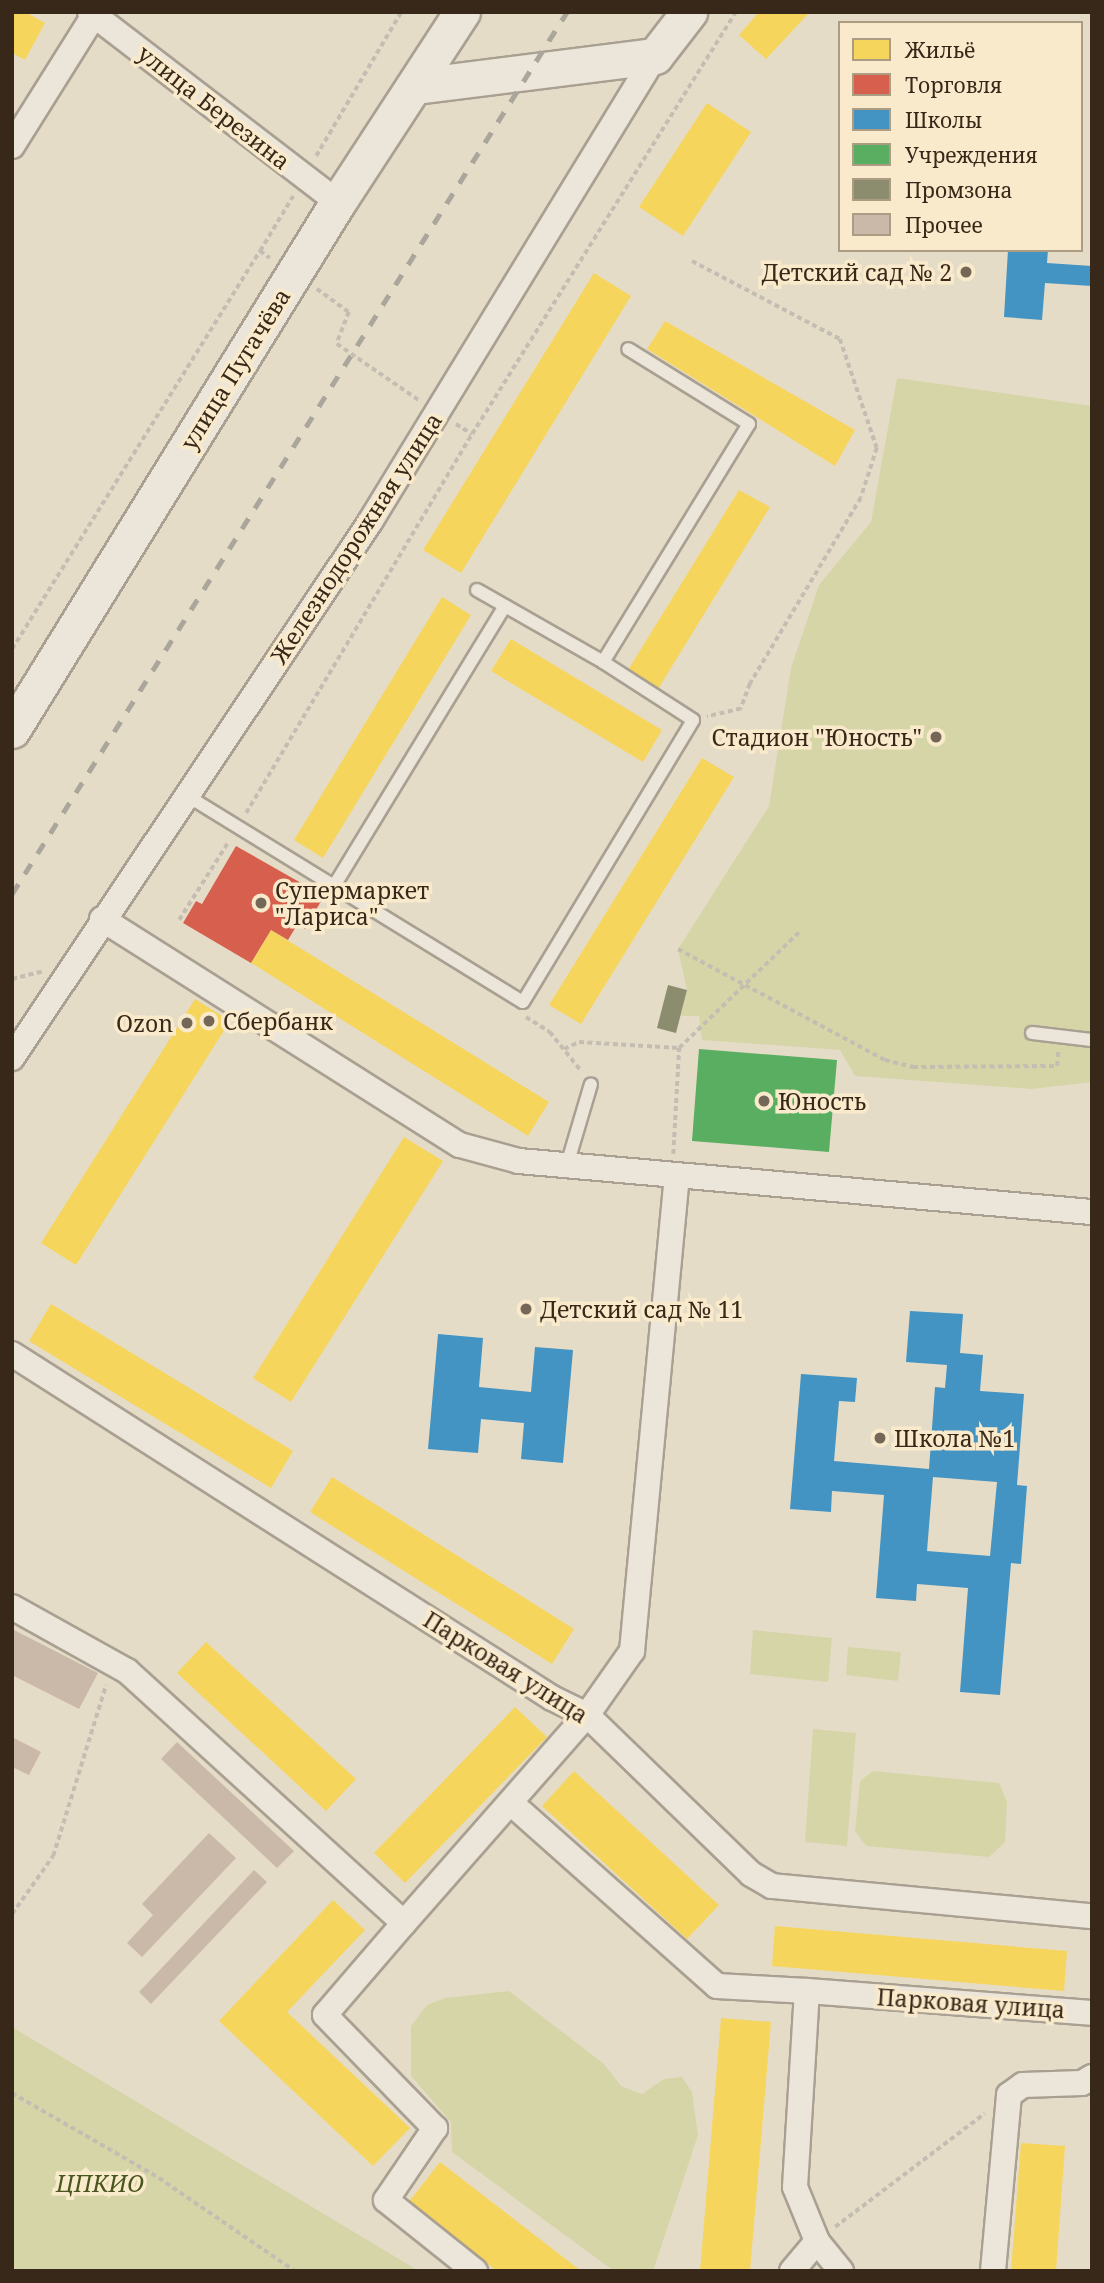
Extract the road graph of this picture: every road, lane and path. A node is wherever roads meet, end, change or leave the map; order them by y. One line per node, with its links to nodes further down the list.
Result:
1 (401, 12): 9 (path)
2 (462, 12): 7 (street, улица Пугачёва)
3 (689, 12): 6 (street, Железнодорожная улица)
4 (736, 12): 16 (path)
5 (94, 13): 8 (street); 9 (street, улица Березина)
6 (656, 56): 7 (street); 15 (street, Железнодорожная улица)
7 (416, 86): 10 (street, улица Пугачёва)
8 (12, 146)
9 (304, 177): 10 (street, улица Березина); 11 (path)
10 (338, 202): 13 (street, улица Пугачёва)
11 (260, 251): 13 (path); 19 (path)
12 (692, 261): 21 (path)
13 (294, 273): 15 (path); 22 (street, улица Пугачёва)
14 (628, 349): 20 (lane)
15 (438, 413): 16 (path); 23 (street, Железнодорожная улица)
16 (472, 434): 24 (path)
17 (477, 590): 18 (lane)
18 (505, 606): 20 (lane); 25 (lane)
19 (12, 649)
20 (603, 662): 21 (lane)
21 (693, 720): 25 (lane)
22 (12, 730)
23 (186, 795): 24 (lane); 26 (street, Железнодорожная улица)
24 (237, 828): 25 (lane); 27 (path)
25 (334, 886)
26 (103, 919): 36 (street, Железнодорожная улица); 38 (street)
27 (179, 920)
28 (801, 930): 30 (path)
29 (678, 949): 30 (path)
30 (746, 985): 32 (path); 34 (path)
31 (1032, 1034): 32 (lane)
32 (1060, 1036): 33 (lane)
33 (1092, 1040)
34 (679, 1048): 35 (path); 39 (path)
35 (564, 1050)
36 (12, 1058)
37 (591, 1084): 38 (lane)
38 (568, 1166): 39 (street)
39 (680, 1166): 40 (street); 44 (street)
40 (1092, 1212)
41 (12, 1354): 44 (street, Парковая улица)
42 (12, 1607): 43 (street)
43 (113, 1663): 46 (path); 48 (street)
44 (587, 1715): 45 (street); 47 (street, Парковая улица)
45 (512, 1804): 48 (street); 49 (street, Парковая улица)
46 (12, 1914)
47 (1092, 1916)
48 (404, 1923): 56 (street)
49 (807, 1991): 50 (street, Парковая улица); 54 (street)
50 (1092, 2013)
51 (1092, 2077): 53 (street)
52 (12, 2093): 55 (path)
53 (1009, 2095): 54 (path); 59 (street)
54 (817, 2241): 57 (street); 58 (street)
55 (295, 2271)
56 (475, 2271)
57 (792, 2271)
58 (841, 2271)
59 (993, 2271)

